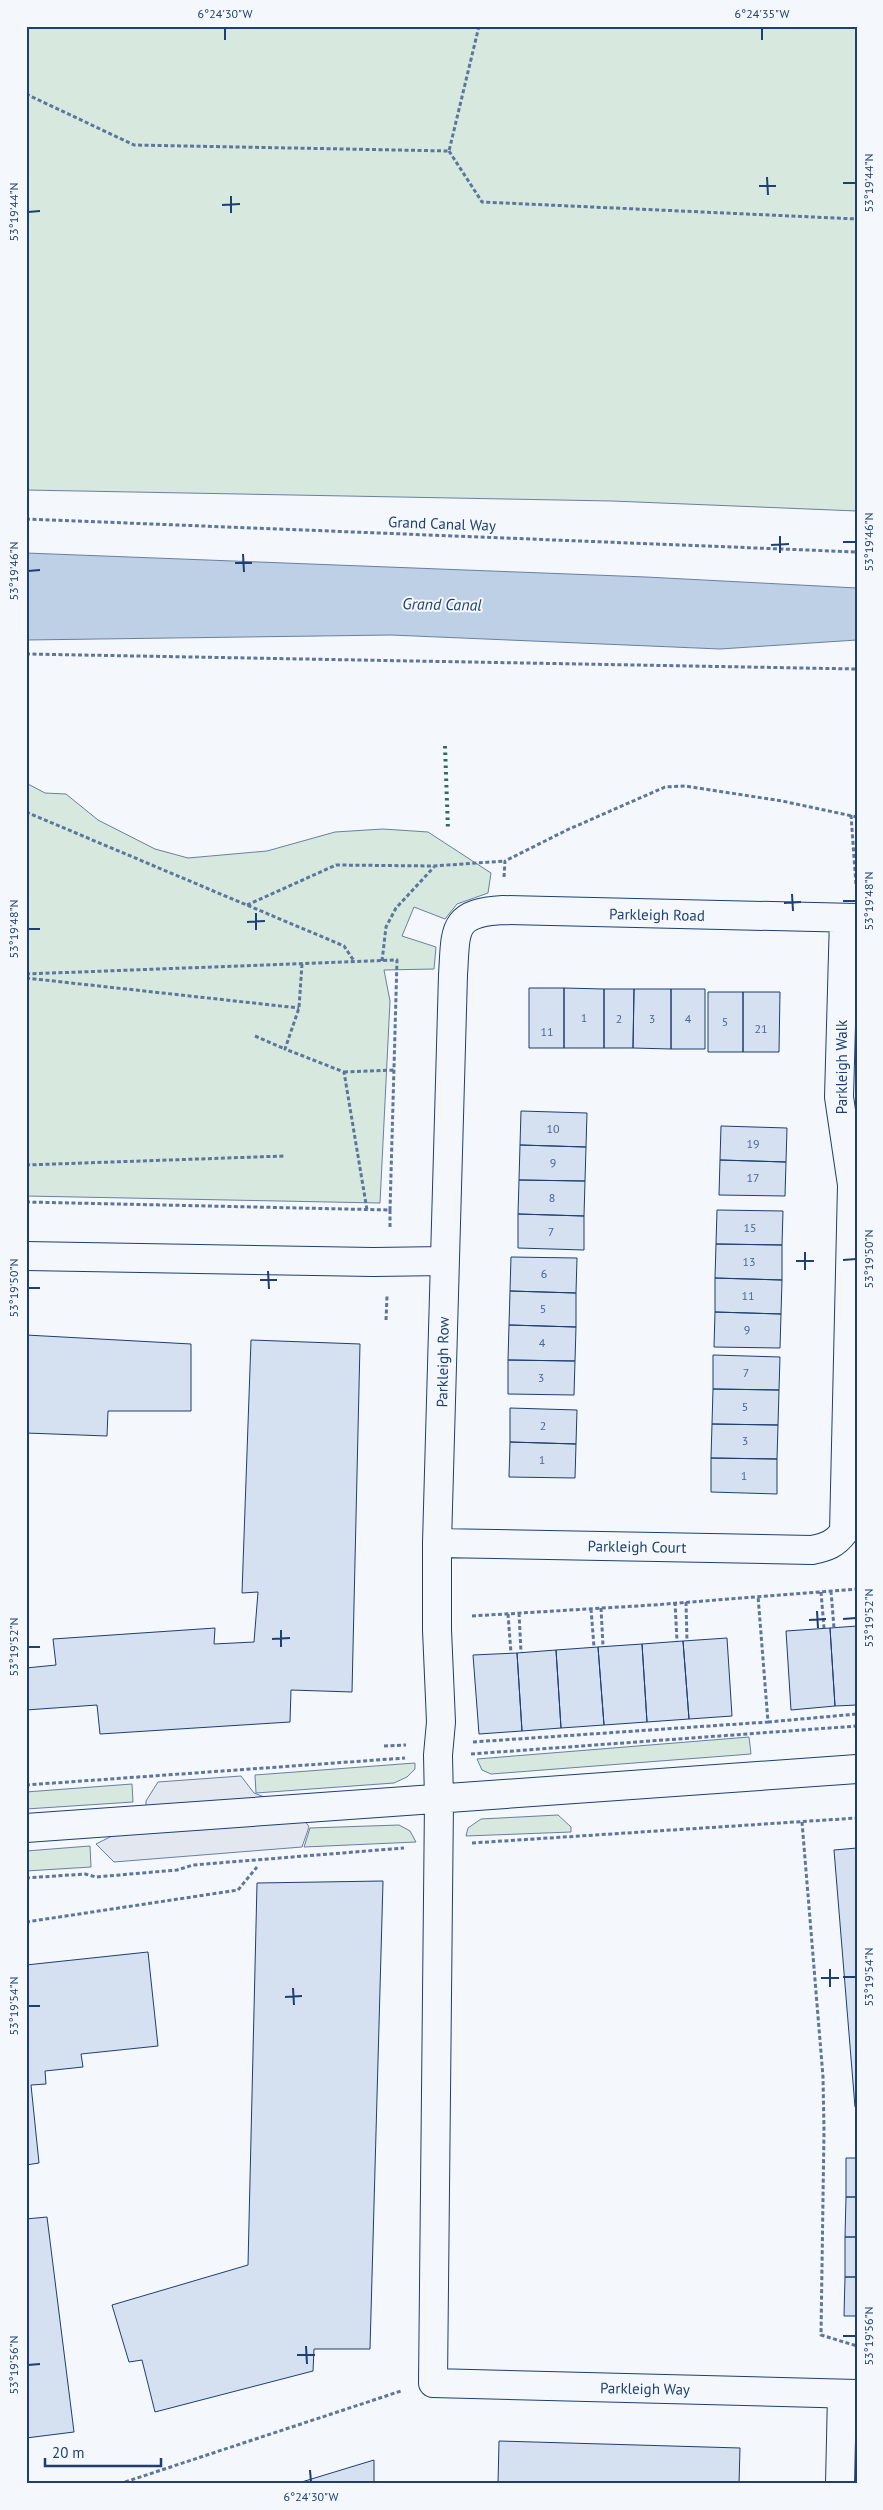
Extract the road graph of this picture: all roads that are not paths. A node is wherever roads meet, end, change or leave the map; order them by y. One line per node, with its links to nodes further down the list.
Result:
1 (850, 918): 2 (street, Parkleigh Road); 6 (street, Parkleigh Walk)
2 (462, 924): 4 (street, Parkleigh Row)
3 (26, 1256): 4 (street)
4 (445, 1261): 5 (street, Parkleigh Row)
5 (437, 1543): 6 (street, Parkleigh Court); 8 (street, Parkleigh Row)
6 (836, 1543)
7 (857, 1769): 8 (street)
8 (439, 1801): 9 (street); 10 (street, Parkleigh Row)
9 (26, 1828)
10 (433, 2383): 11 (street, Parkleigh Way)
11 (849, 2394): 12 (street)
12 (840, 2484)

